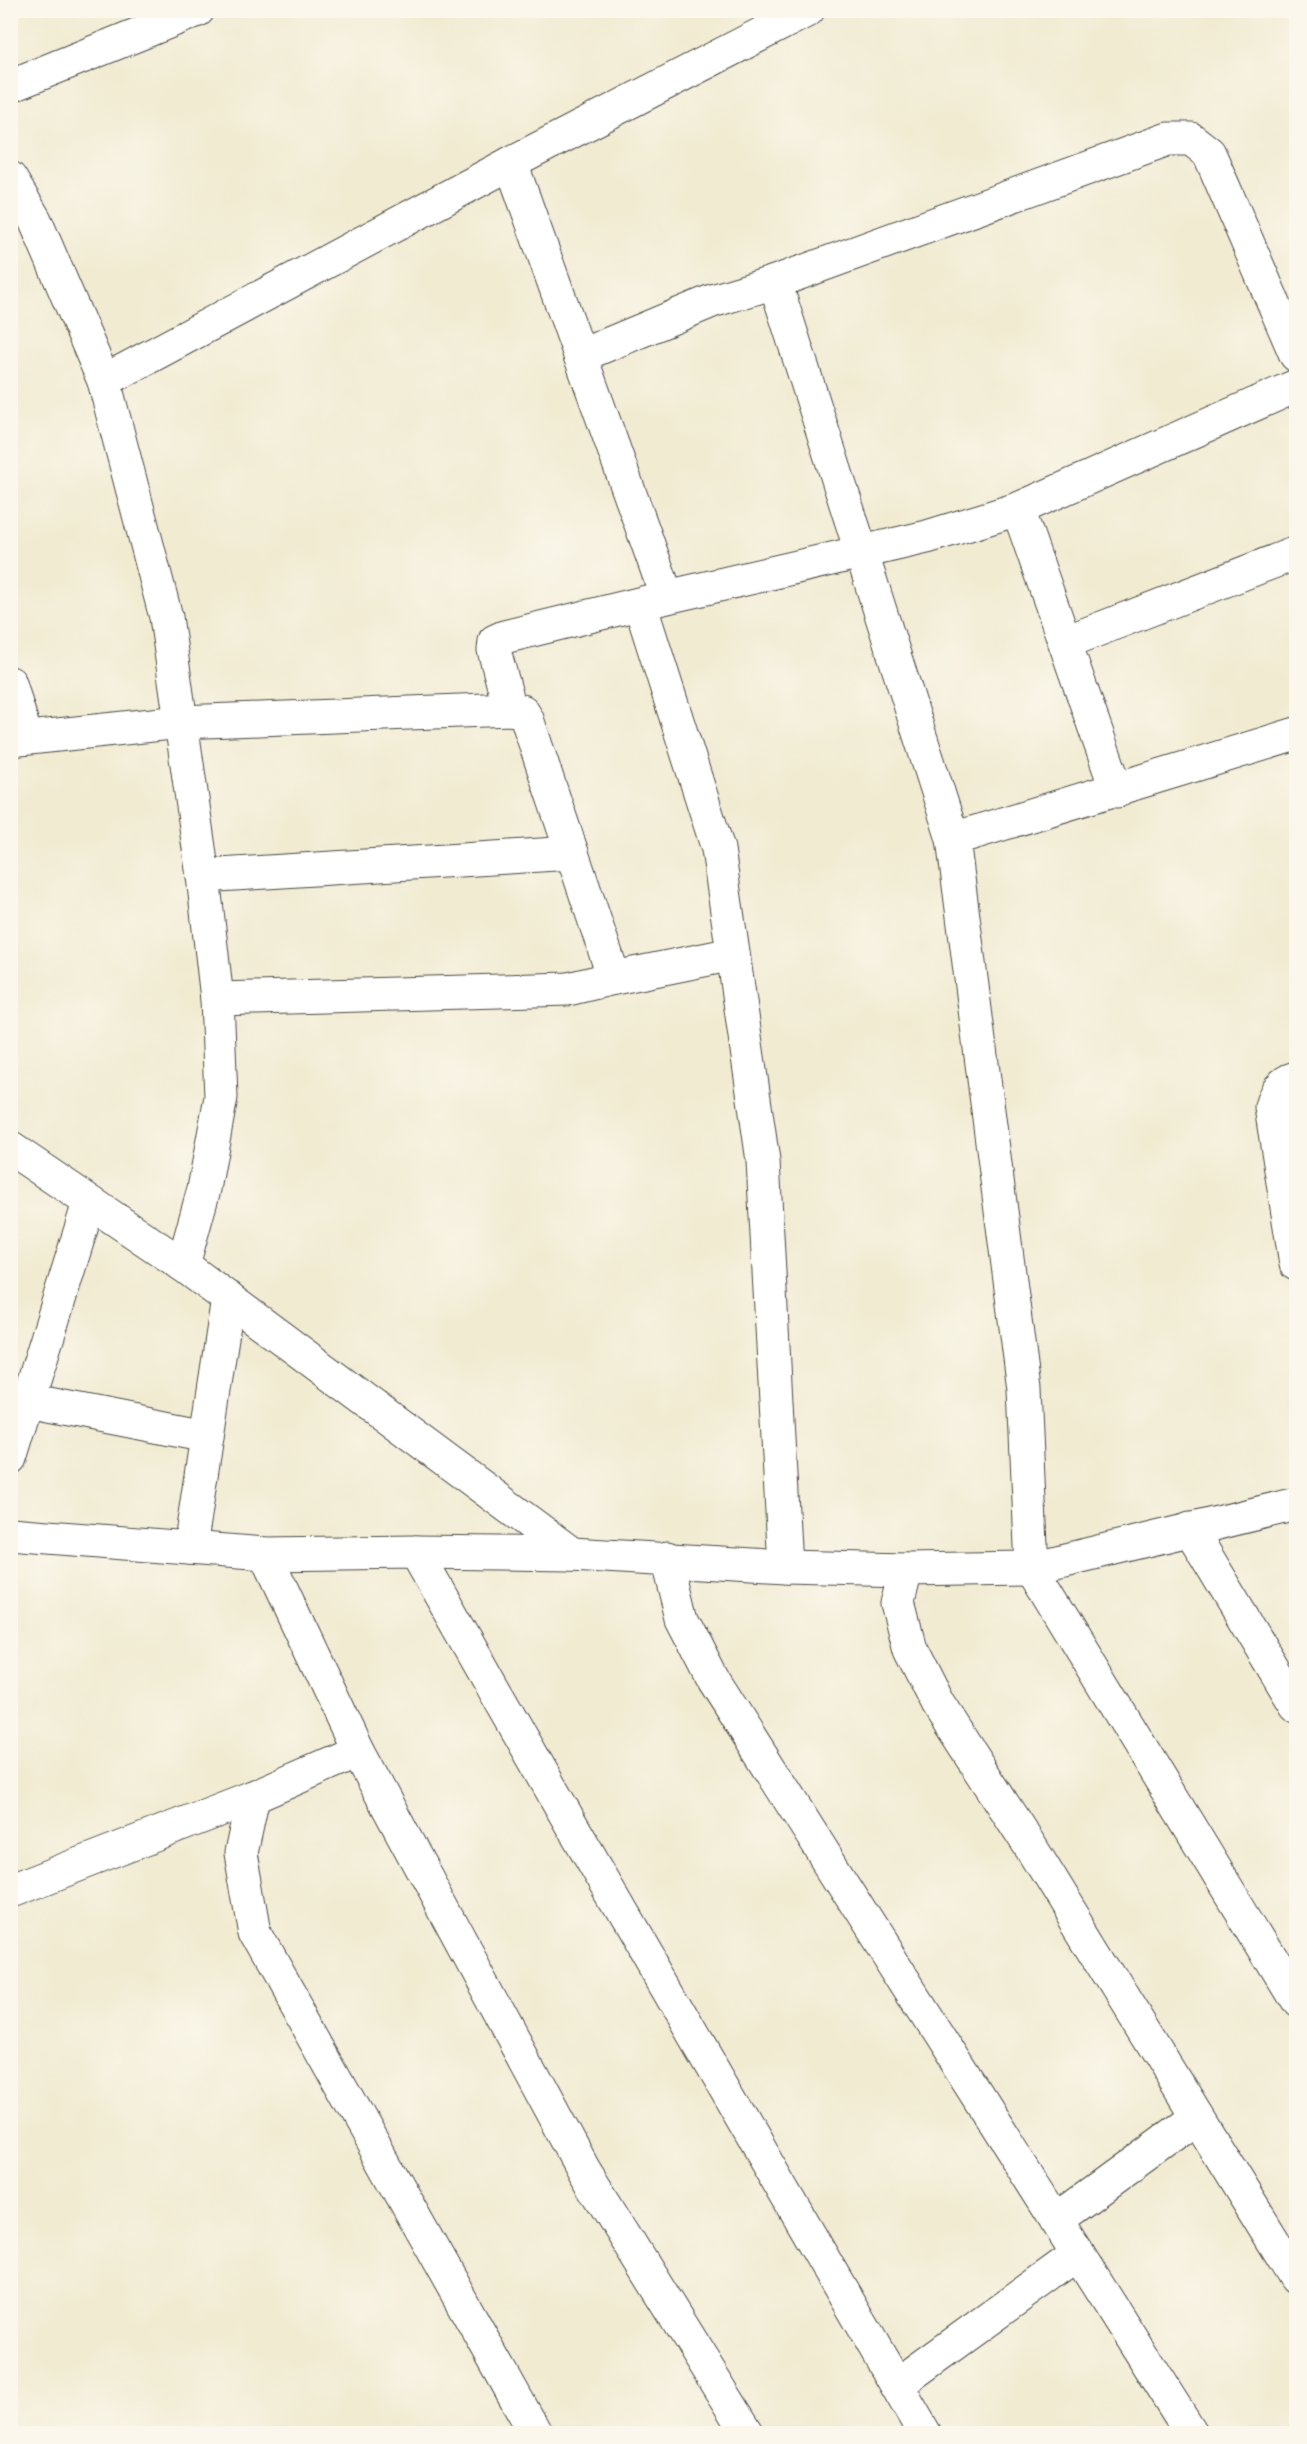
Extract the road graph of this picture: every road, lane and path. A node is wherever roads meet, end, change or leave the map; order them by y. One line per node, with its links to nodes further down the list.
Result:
1 (198, 10): 3 (street)
2 (808, 10): 4 (street)
3 (10, 86)
4 (511, 163): 8 (street); 9 (street)
5 (10, 178): 9 (street)
6 (775, 282): 7 (street); 8 (street); 12 (street)
7 (1296, 355)
8 (580, 356): 14 (street)
9 (104, 381): 18 (street)
10 (1296, 386): 11 (street)
11 (1018, 509): 12 (street); 15 (street)
12 (861, 553): 14 (street); 22 (street)
13 (1296, 553): 15 (street)
14 (653, 600): 17 (street); 25 (street)
15 (1066, 642): 21 (street)
16 (10, 683): 20 (street)
17 (510, 709): 18 (street); 23 (street)
18 (181, 722): 20 (street); 24 (street)
19 (1296, 734): 21 (street)
20 (18, 739)
21 (1117, 791): 22 (street)
22 (953, 839): 46 (street)
23 (572, 853): 24 (street); 26 (street)
24 (203, 876): 27 (street)
25 (733, 954): 26 (street); 45 (street)
26 (614, 978): 27 (street)
27 (217, 999): 32 (street)
28 (1296, 1078): 31 (street)
29 (10, 1148): 30 (street)
30 (89, 1203): 32 (street); 34 (street)
31 (1296, 1264)
32 (183, 1265): 33 (street)
33 (228, 1298): 35 (street); 43 (street)
34 (28, 1401): 35 (street); 36 (street)
35 (207, 1436): 40 (street)
36 (10, 1458)
37 (1296, 1504): 38 (street)
38 (1190, 1529): 46 (street); 48 (street)
39 (10, 1534): 40 (street)
40 (190, 1548): 42 (street)
41 (416, 1552): 42 (street); 43 (street); 57 (street)
42 (265, 1554): 49 (street)
43 (572, 1554): 44 (street)
44 (667, 1558): 45 (street); 54 (street)
45 (785, 1567): 47 (street)
46 (1032, 1568): 47 (street); 52 (street)
47 (906, 1570): 53 (street)
48 (1296, 1705)
49 (358, 1751): 50 (street); 59 (street)
50 (253, 1797): 51 (street); 58 (street)
51 (10, 1891)
52 (1296, 2002)
53 (1196, 2118): 54 (street); 56 (street)
54 (1056, 2220): 55 (street)
55 (1078, 2254): 57 (street); 61 (street)
56 (1296, 2278)
57 (897, 2385): 60 (street)
58 (536, 2433)
59 (748, 2433)
60 (925, 2433)
61 (1192, 2433)

